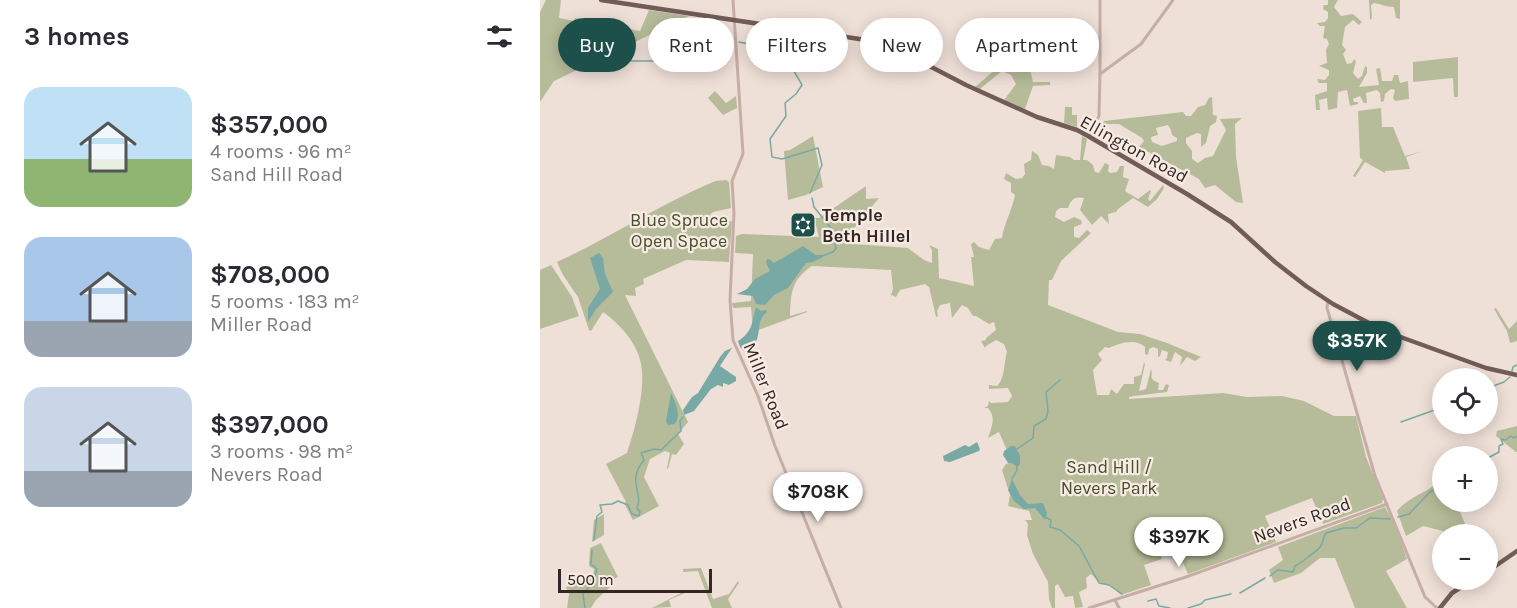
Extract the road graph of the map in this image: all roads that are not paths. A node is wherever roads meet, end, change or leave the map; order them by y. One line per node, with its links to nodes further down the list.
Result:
1 (601, 0): 5 (main road, Ellington Road)
2 (733, 0): 5 (street, Miller Road)
3 (1100, 0): 6 (street)
4 (1173, 0): 6 (street)
5 (735, 20): 7 (main road, Ellington Road); 15 (street, Miller Road)
6 (1100, 74): 7 (street)
7 (1088, 136): 8 (main road, Ellington Road)
8 (1328, 301): 9 (main road, Ellington Road); 10 (street)
9 (1517, 375)
10 (1387, 504): 14 (street, Nevers Road); 18 (street)
11 (1517, 551): 12 (main road)
12 (1498, 564)
13 (1457, 590): 18 (main road)
14 (1115, 600): 16 (street, Nevers Road); 17 (street)
15 (841, 608)
16 (1089, 608)
17 (1119, 608)
18 (1438, 608)

